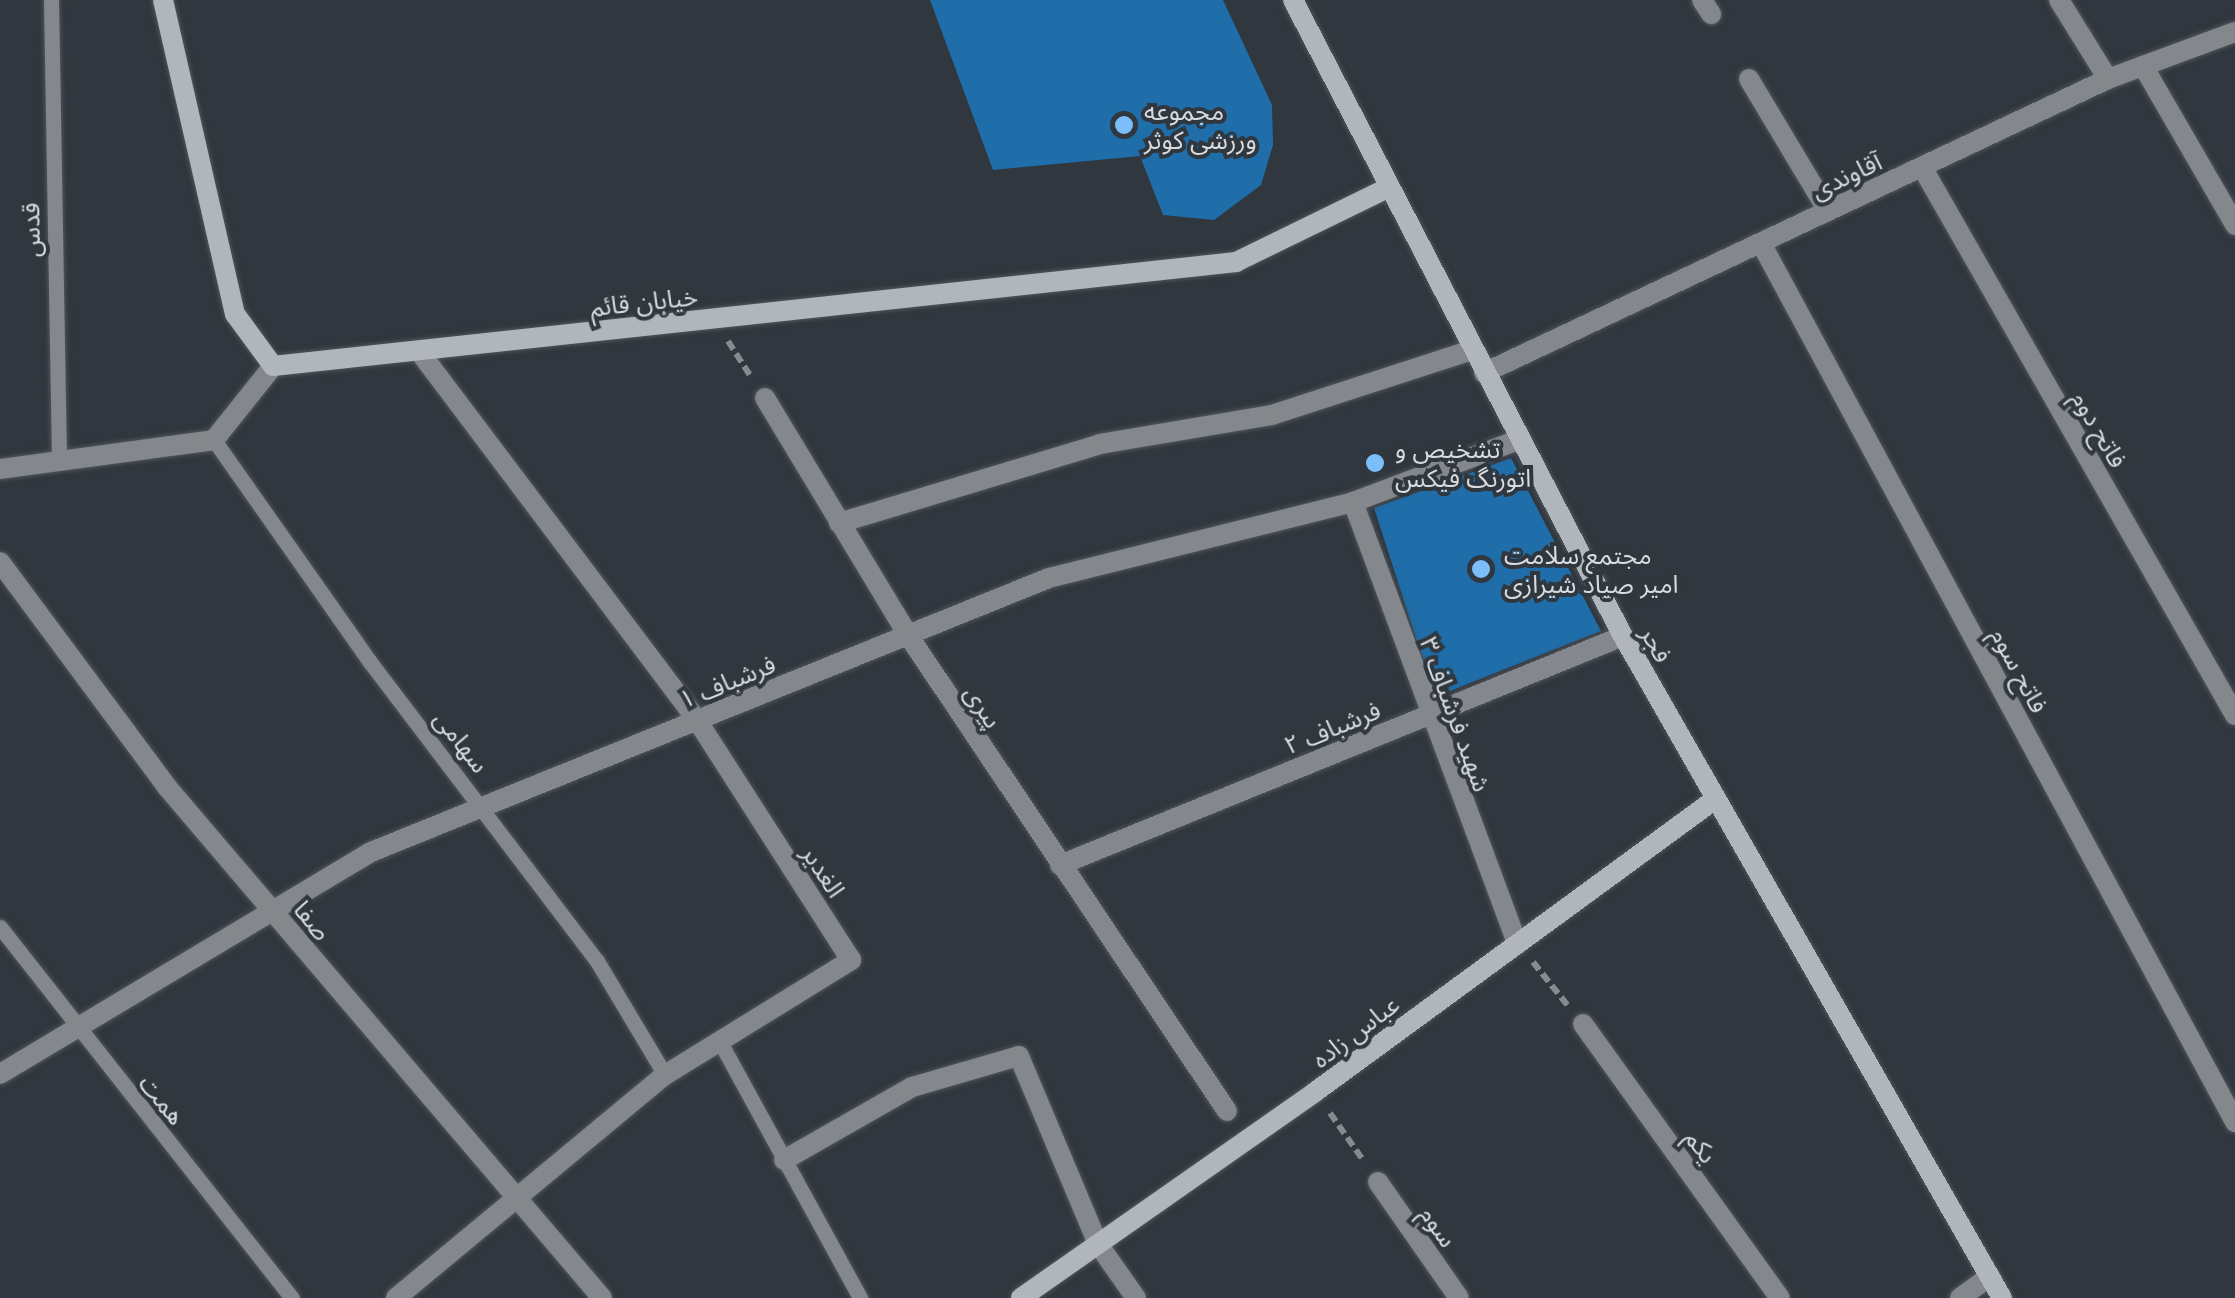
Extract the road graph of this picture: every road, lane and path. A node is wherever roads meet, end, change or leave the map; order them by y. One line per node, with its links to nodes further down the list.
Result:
1 (51, 0): 22 (lane, قدس)
2 (163, 0): 17 (main road)
3 (1293, 0): 10 (main road, فجر)
4 (2059, 0): 8 (street)
5 (2235, 32): 6 (street, آقاوندی)
6 (2144, 66): 8 (street, آقاوندی); 12 (street)
7 (1749, 79): 11 (street)
8 (2108, 79): 9 (street, آقاوندی)
9 (1922, 167): 11 (street, آقاوندی); 30 (street, فاتح دوم)
10 (1388, 188): 14 (main road, خیابان قائم); 16 (main road, فجر)
11 (1828, 211): 13 (street, آقاوندی)
12 (2235, 224)
13 (1760, 243): 18 (street, آقاوندی); 45 (street, فاتح سوم)
14 (714, 319): 15 (main road, خیابان قائم); 19 (path)
15 (418, 350): 17 (main road, خیابان قائم); 31 (street, الغدیر)
16 (1472, 350): 18 (main road, فجر); 25 (street)
17 (273, 366): 20 (street)
18 (1484, 373): 21 (main road, فجر)
19 (765, 398): 25 (street, پیری)
20 (214, 440): 22 (street); 33 (lane, سهامی)
21 (1518, 440): 24 (street, فرشباف ۱); 28 (main road, فجر)
22 (59, 460): 23 (street)
23 (0, 469)
24 (1353, 502): 27 (street, فرشباف ۱); 29 (street, شهید فرشباف ۳)
25 (839, 522): 27 (street, پیری)
26 (0, 562): 35 (street, صفا)
27 (908, 634): 31 (street, فرشباف ۱); 34 (street, پیری)
28 (1624, 636): 29 (street, فرشباف ۲); 32 (main road, فجر)
29 (1428, 715): 34 (street, فرشباف ۲); 37 (street, شهید فرشباف ۳)
30 (2235, 715)
31 (697, 720): 33 (street, فرشباف ۱); 40 (street, الغدیر)
32 (1714, 798): 37 (main road, عباس زاده); 50 (main road, فجر)
33 (484, 809): 35 (street, فرشباف ۱); 42 (lane, سهامی)
34 (1060, 866): 44 (street, پیری)
35 (270, 908): 39 (street, فرشباف ۱); 48 (street, صفا)
36 (0, 927): 39 (lane, همت)
37 (1517, 942): 38 (path); 43 (main road, عباس زاده)
38 (1582, 1024): 58 (street, یکم)
39 (75, 1028): 41 (street, فرشباف ۱); 51 (lane, همت)
40 (720, 1042): 42 (street, الغدیر); 46 (lane)
41 (0, 1074)
42 (666, 1076): 48 (street, الغدیر)
43 (1315, 1092): 47 (path); 49 (main road, عباس زاده)
44 (1227, 1111)
45 (2235, 1122)
46 (784, 1160): 49 (street); 54 (lane)
47 (1378, 1182): 57 (street, سوم)
48 (515, 1196): 52 (street, الغدیر); 53 (street, صفا)
49 (1098, 1244): 55 (main road, عباس زاده); 56 (street)
50 (1990, 1276): 59 (street); 60 (main road, فجر)
51 (292, 1298)
52 (396, 1298)
53 (602, 1298)
54 (860, 1298)
55 (1022, 1298)
56 (1136, 1298)
57 (1459, 1298)
58 (1780, 1298)
59 (1960, 1298)
60 (2002, 1298)

